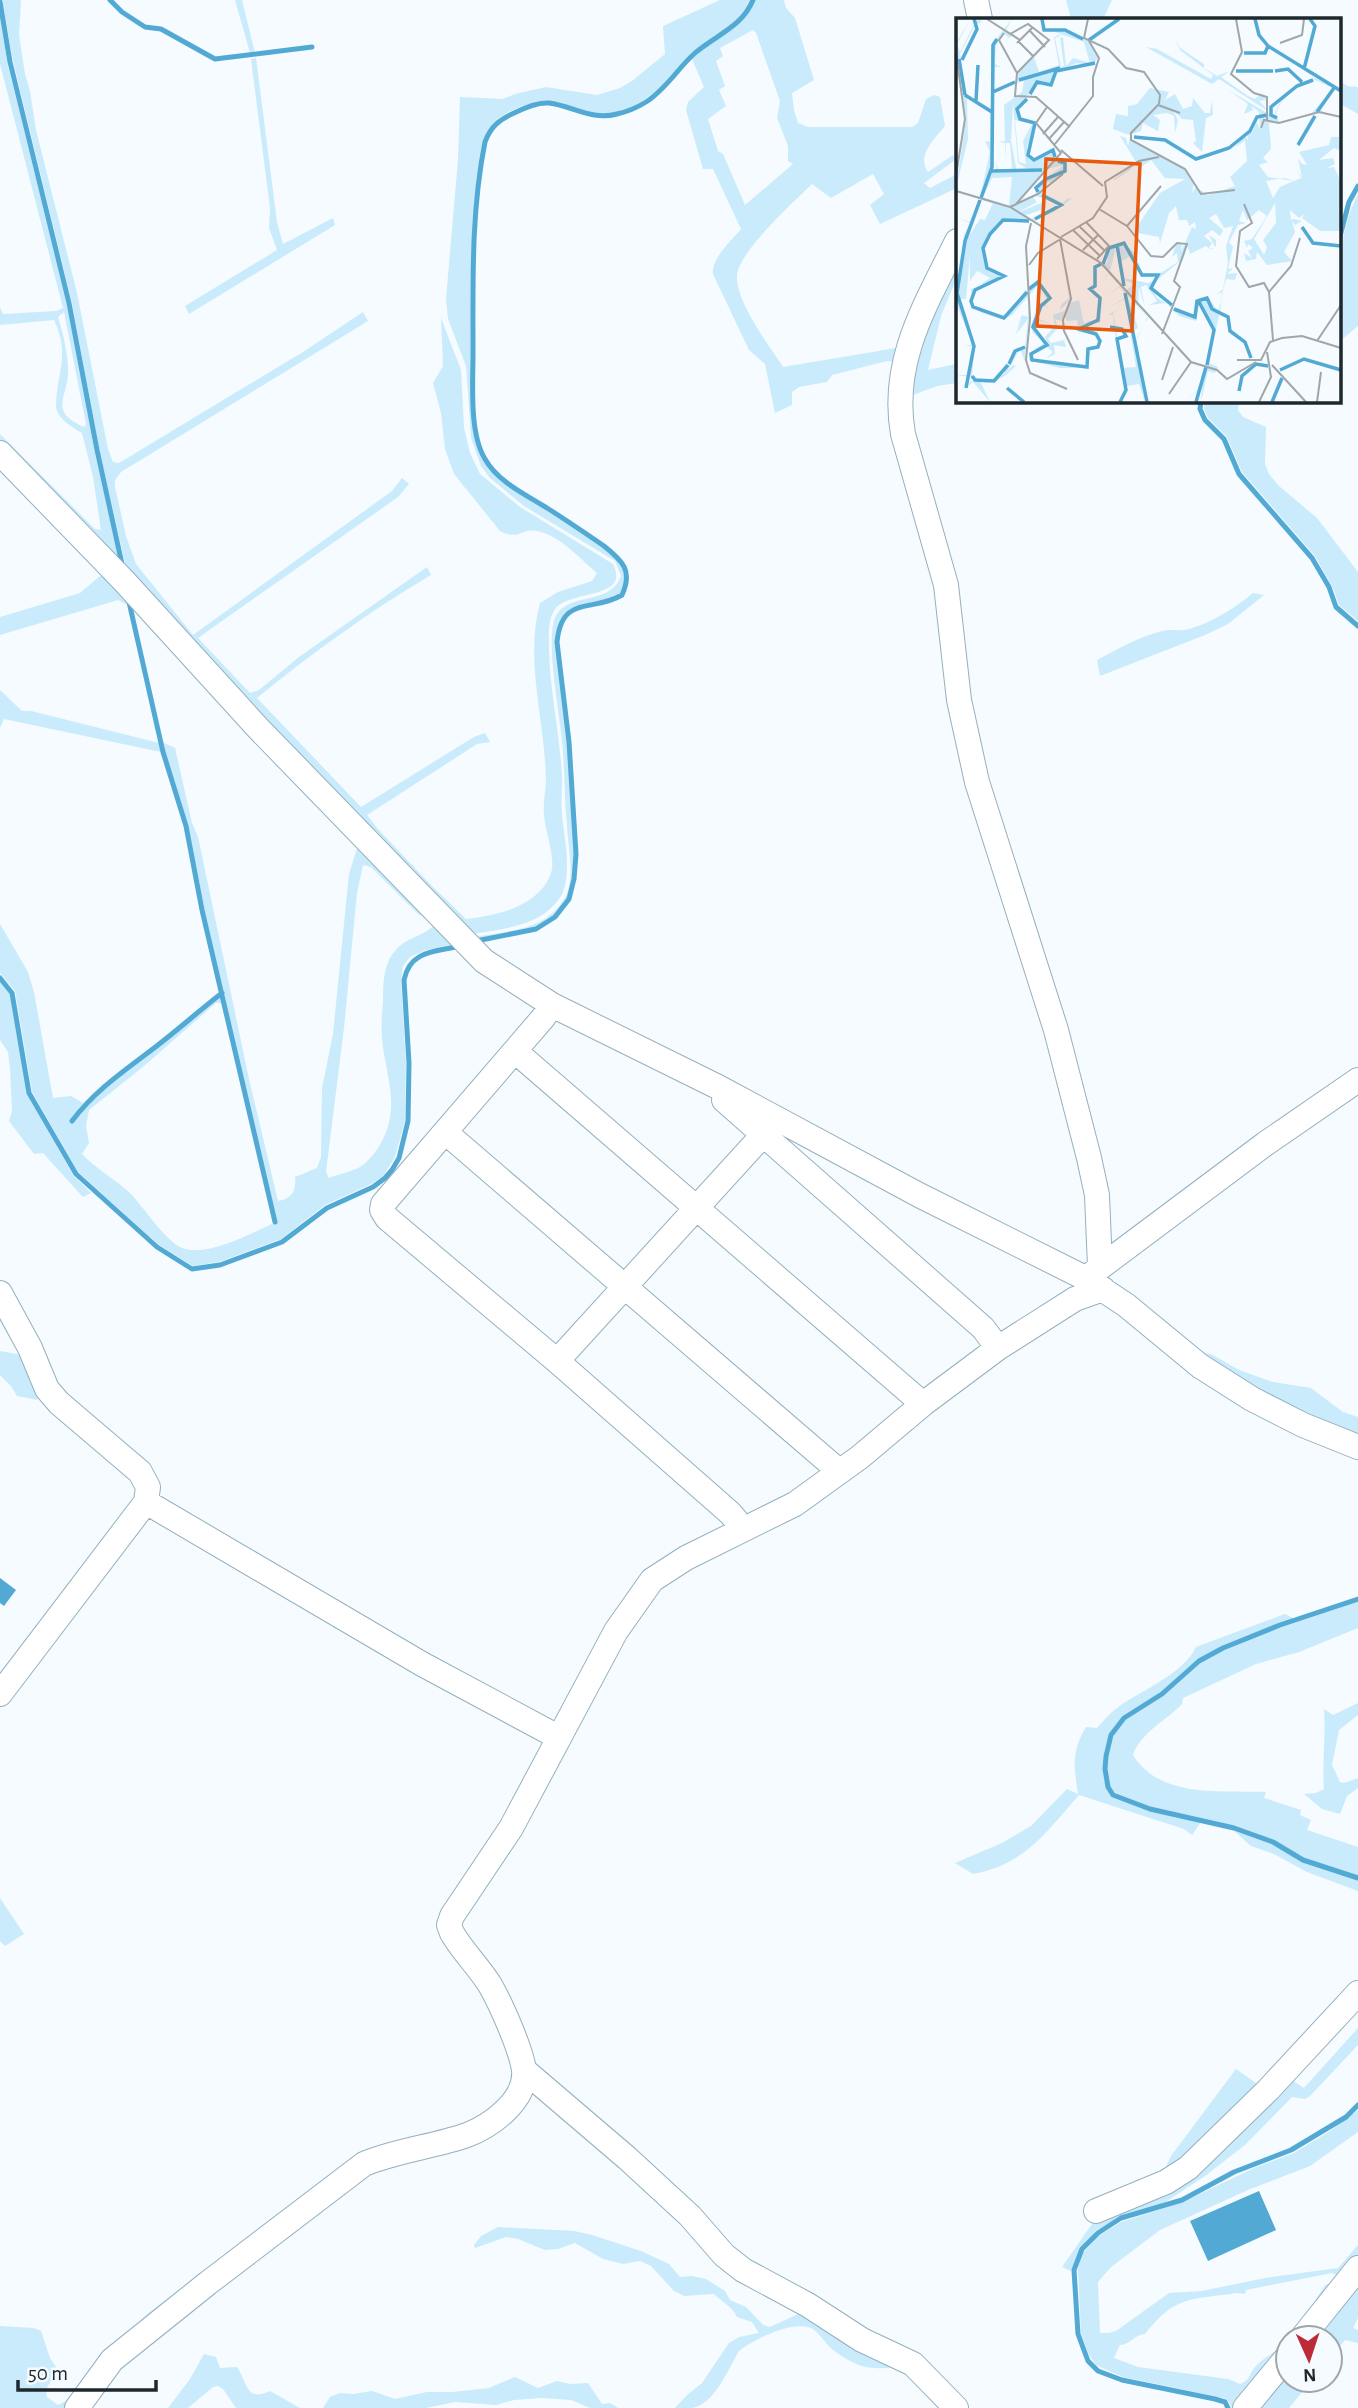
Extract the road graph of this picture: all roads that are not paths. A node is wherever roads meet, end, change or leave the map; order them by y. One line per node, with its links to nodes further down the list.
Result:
1 (976, 0): 2 (street)
2 (980, 18)
3 (956, 243): 12 (street)
4 (0, 453): 5 (street)
5 (552, 1005): 6 (street); 8 (street)
6 (515, 1051): 9 (street); 11 (street)
7 (1358, 1080): 12 (street)
8 (718, 1087): 10 (street); 12 (street)
9 (445, 1132): 13 (street); 16 (street)
10 (762, 1136): 11 (street); 15 (street)
11 (696, 1208): 13 (street); 17 (street)
12 (1096, 1278): 15 (street); 18 (street)
13 (625, 1287): 16 (street); 19 (street)
14 (0, 1293): 20 (street)
15 (998, 1348): 17 (street)
16 (557, 1361): 21 (street)
17 (923, 1404): 19 (street)
18 (1358, 1447)
19 (839, 1471): 21 (street)
20 (146, 1502): 22 (street); 23 (street)
21 (740, 1529): 23 (street)
22 (0, 1694)
23 (558, 1737): 25 (street)
24 (1358, 1993): 26 (street)
25 (524, 2070): 30 (street); 31 (street)
26 (1096, 2211)
27 (1358, 2267): 28 (street)
28 (1313, 2324)
29 (1274, 2373): 32 (street)
30 (77, 2408)
31 (956, 2408)
32 (1245, 2408)

